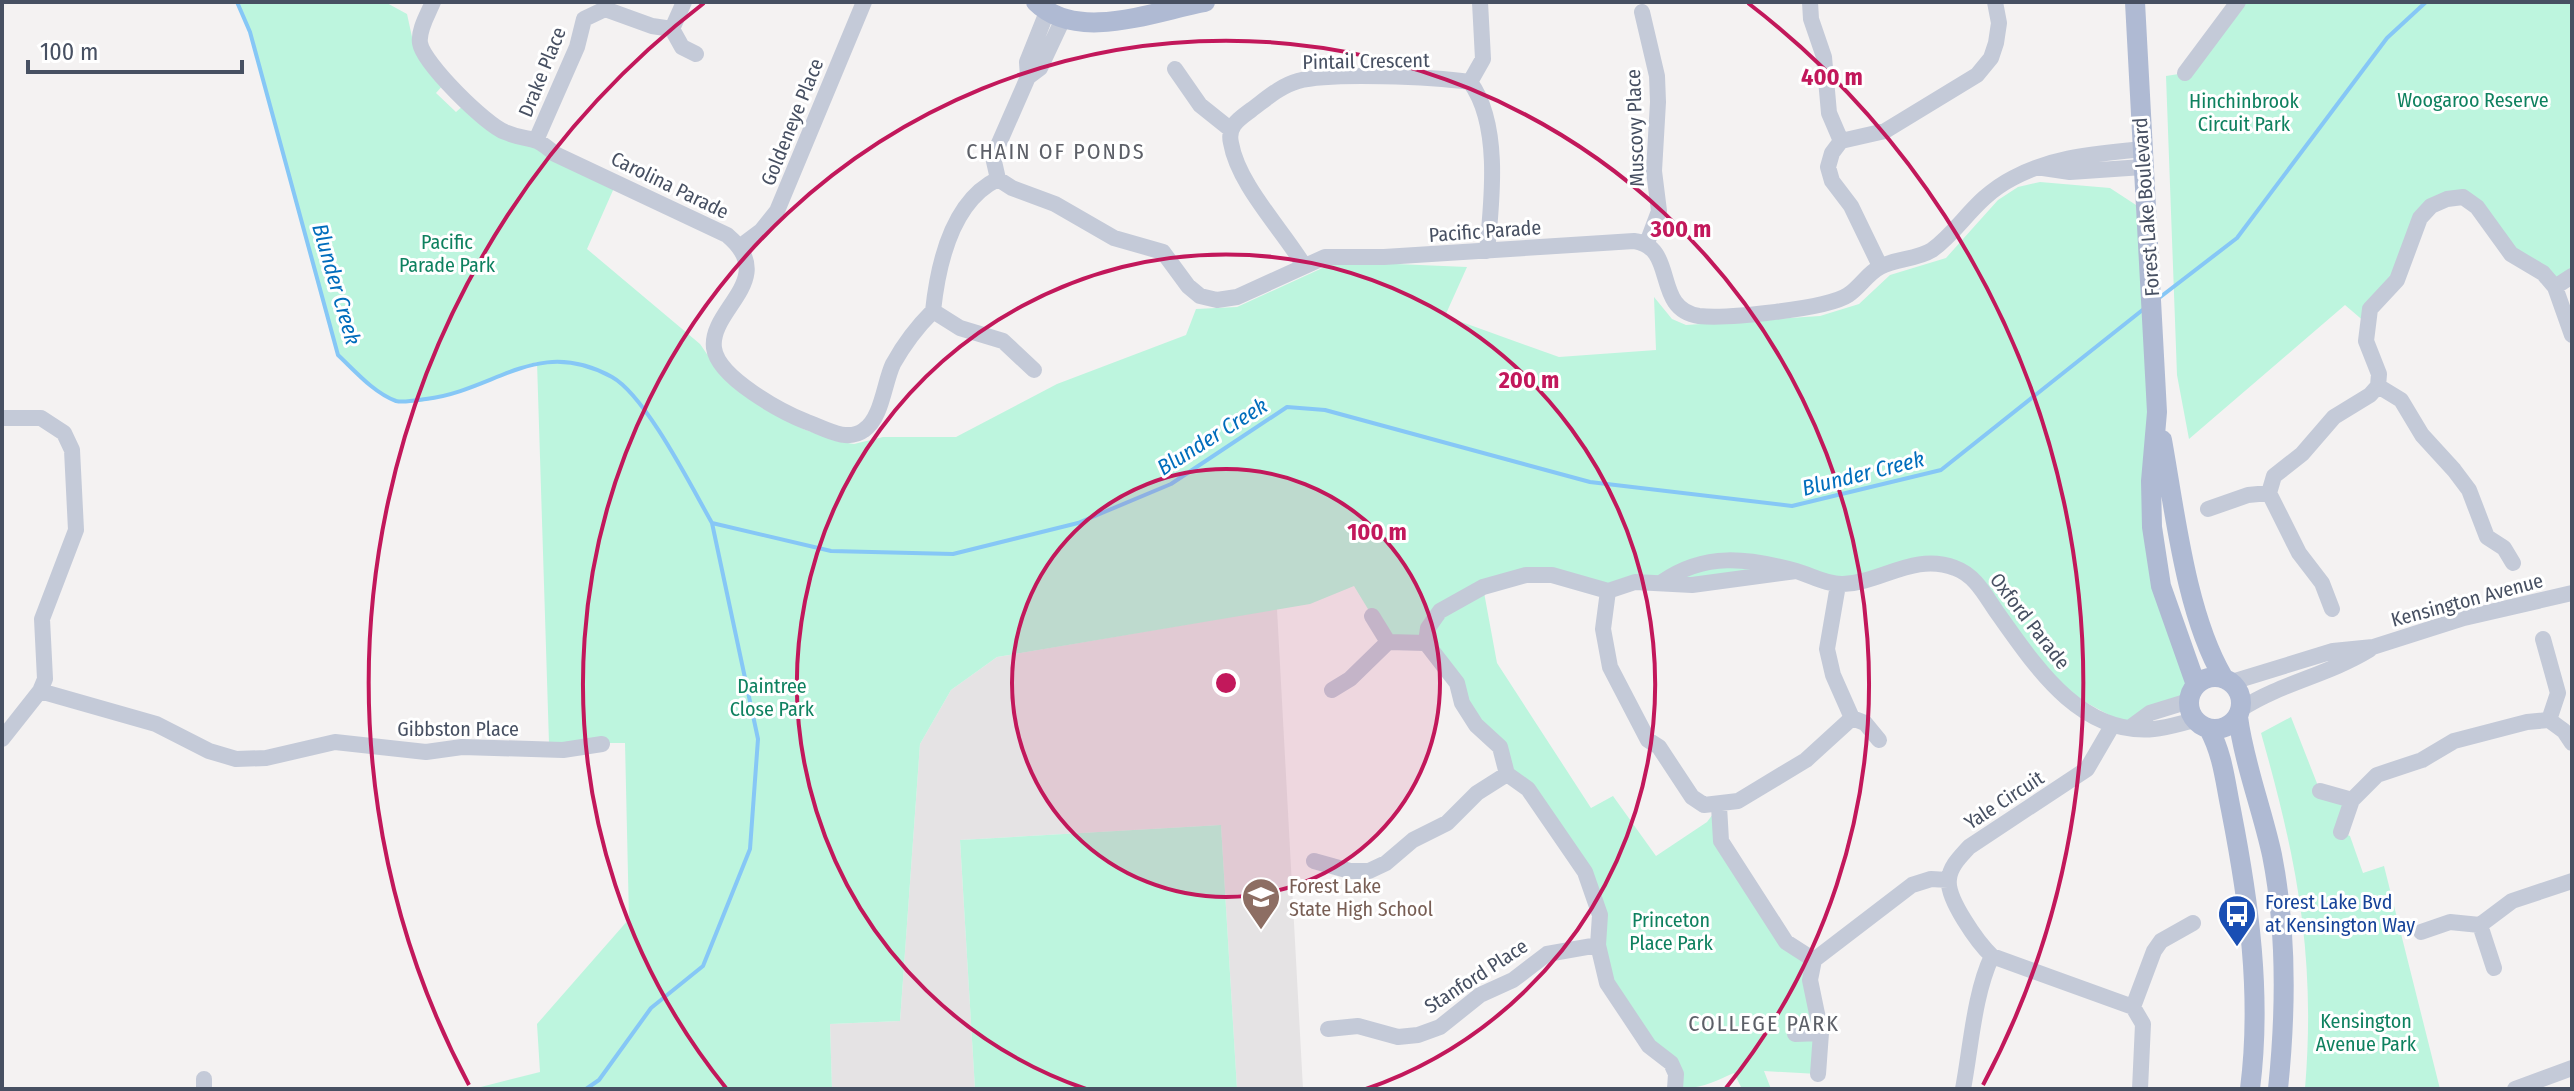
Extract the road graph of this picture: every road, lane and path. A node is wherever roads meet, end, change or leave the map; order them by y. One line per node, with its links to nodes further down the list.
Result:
1 (433, 2): 18 (street, Carolina Parade)
2 (684, 2): 12 (street)
3 (864, 2): 23 (street, Goldeneye Place)
4 (1205, 2): 10 (main road)
5 (1480, 2): 16 (street)
6 (1810, 2): 19 (street)
7 (1995, 2): 19 (street)
8 (2135, 2): 20 (main road, Forest Lake Boulevard)
9 (2238, 2): 15 (street)
10 (1049, 11): 21 (street)
11 (1642, 12): 22 (street, Muscovy Place)
12 (672, 29): 13 (street); 18 (street, Drake Place)
13 (696, 54)
14 (1175, 69): 17 (street)
15 (2185, 73)
16 (1470, 82): 17 (street, Pintail Crescent); 24 (street)
17 (1230, 129): 25 (street)
18 (537, 138): 23 (street, Carolina Parade)
19 (1841, 141): 26 (street)
20 (2143, 158): 26 (street); 33 (main road, Forest Lake Boulevard)
21 (998, 179): 25 (street, Pacific Parade); 29 (street)
22 (1647, 243): 24 (street, Pacific Parade); 26 (street)
23 (741, 246): 29 (street, Carolina Parade)
24 (1487, 251): 25 (street, Pacific Parade)
25 (1303, 264)
26 (1880, 266)
27 (2572, 276): 28 (street)
28 (2555, 287): 30 (street); 32 (street)
29 (933, 311): 31 (street)
30 (2572, 335)
31 (1034, 370)
32 (2378, 386): 35 (street); 37 (street)
33 (2157, 412): 47 (main road, Forest Lake Boulevard); 50 (main road, Forest Lake Boulevard)
34 (2, 418): 49 (street)
35 (2269, 493): 36 (street); 41 (street)
36 (2208, 509)
37 (2513, 563)
38 (1838, 585): 39 (street); 52 (street); 54 (street, Oxford Parade)
39 (1608, 591): 45 (street); 62 (street)
40 (2572, 593): 46 (street, Kensington Avenue)
41 (2332, 609)
42 (1372, 616): 44 (street)
43 (2543, 639): 53 (street)
44 (1388, 642): 45 (street); 48 (street)
45 (1426, 643): 59 (street)
46 (2373, 647): 47 (street, Kensington Avenue); 51 (street, Kensington Avenue)
47 (2227, 680): 50 (main road); 51 (main road)
48 (1332, 690)
49 (40, 691): 55 (street); 58 (street, Gibbston Place)
50 (2197, 709): 51 (main road); 54 (street, Oxford Parade); 83 (main road, Forest Lake Boulevard)
51 (2240, 713): 84 (main road)
52 (1852, 718): 56 (street); 62 (street)
53 (2549, 720): 57 (street); 61 (street)
54 (2112, 726): 65 (street, Yale Circuit)
55 (2, 739)
56 (1879, 740)
57 (2572, 743)
58 (602, 744)
59 (1507, 774): 64 (street); 70 (street)
60 (2320, 791): 61 (street)
61 (2352, 800): 63 (street)
62 (1719, 806): 72 (street)
63 (2341, 832)
64 (1314, 861)
65 (1948, 880): 71 (street); 72 (street)
66 (2572, 881): 68 (street)
67 (2193, 923): 74 (street)
68 (2480, 925): 69 (street); 73 (street)
69 (2421, 932)
70 (1598, 945): 75 (street, Stanford Place); 80 (street)
71 (1992, 956): 74 (street); 81 (street)
72 (1814, 960): 76 (street)
73 (2494, 968)
74 (2133, 1007): 82 (street)
75 (1328, 1029)
76 (1821, 1033): 77 (street); 79 (street)
77 (1795, 1034)
78 (2572, 1068): 85 (street)
79 (1818, 1074)
80 (1675, 1089)
81 (1963, 1089)
82 (2140, 1089)
83 (2250, 1089)
84 (2278, 1089)
85 (2515, 1089)

